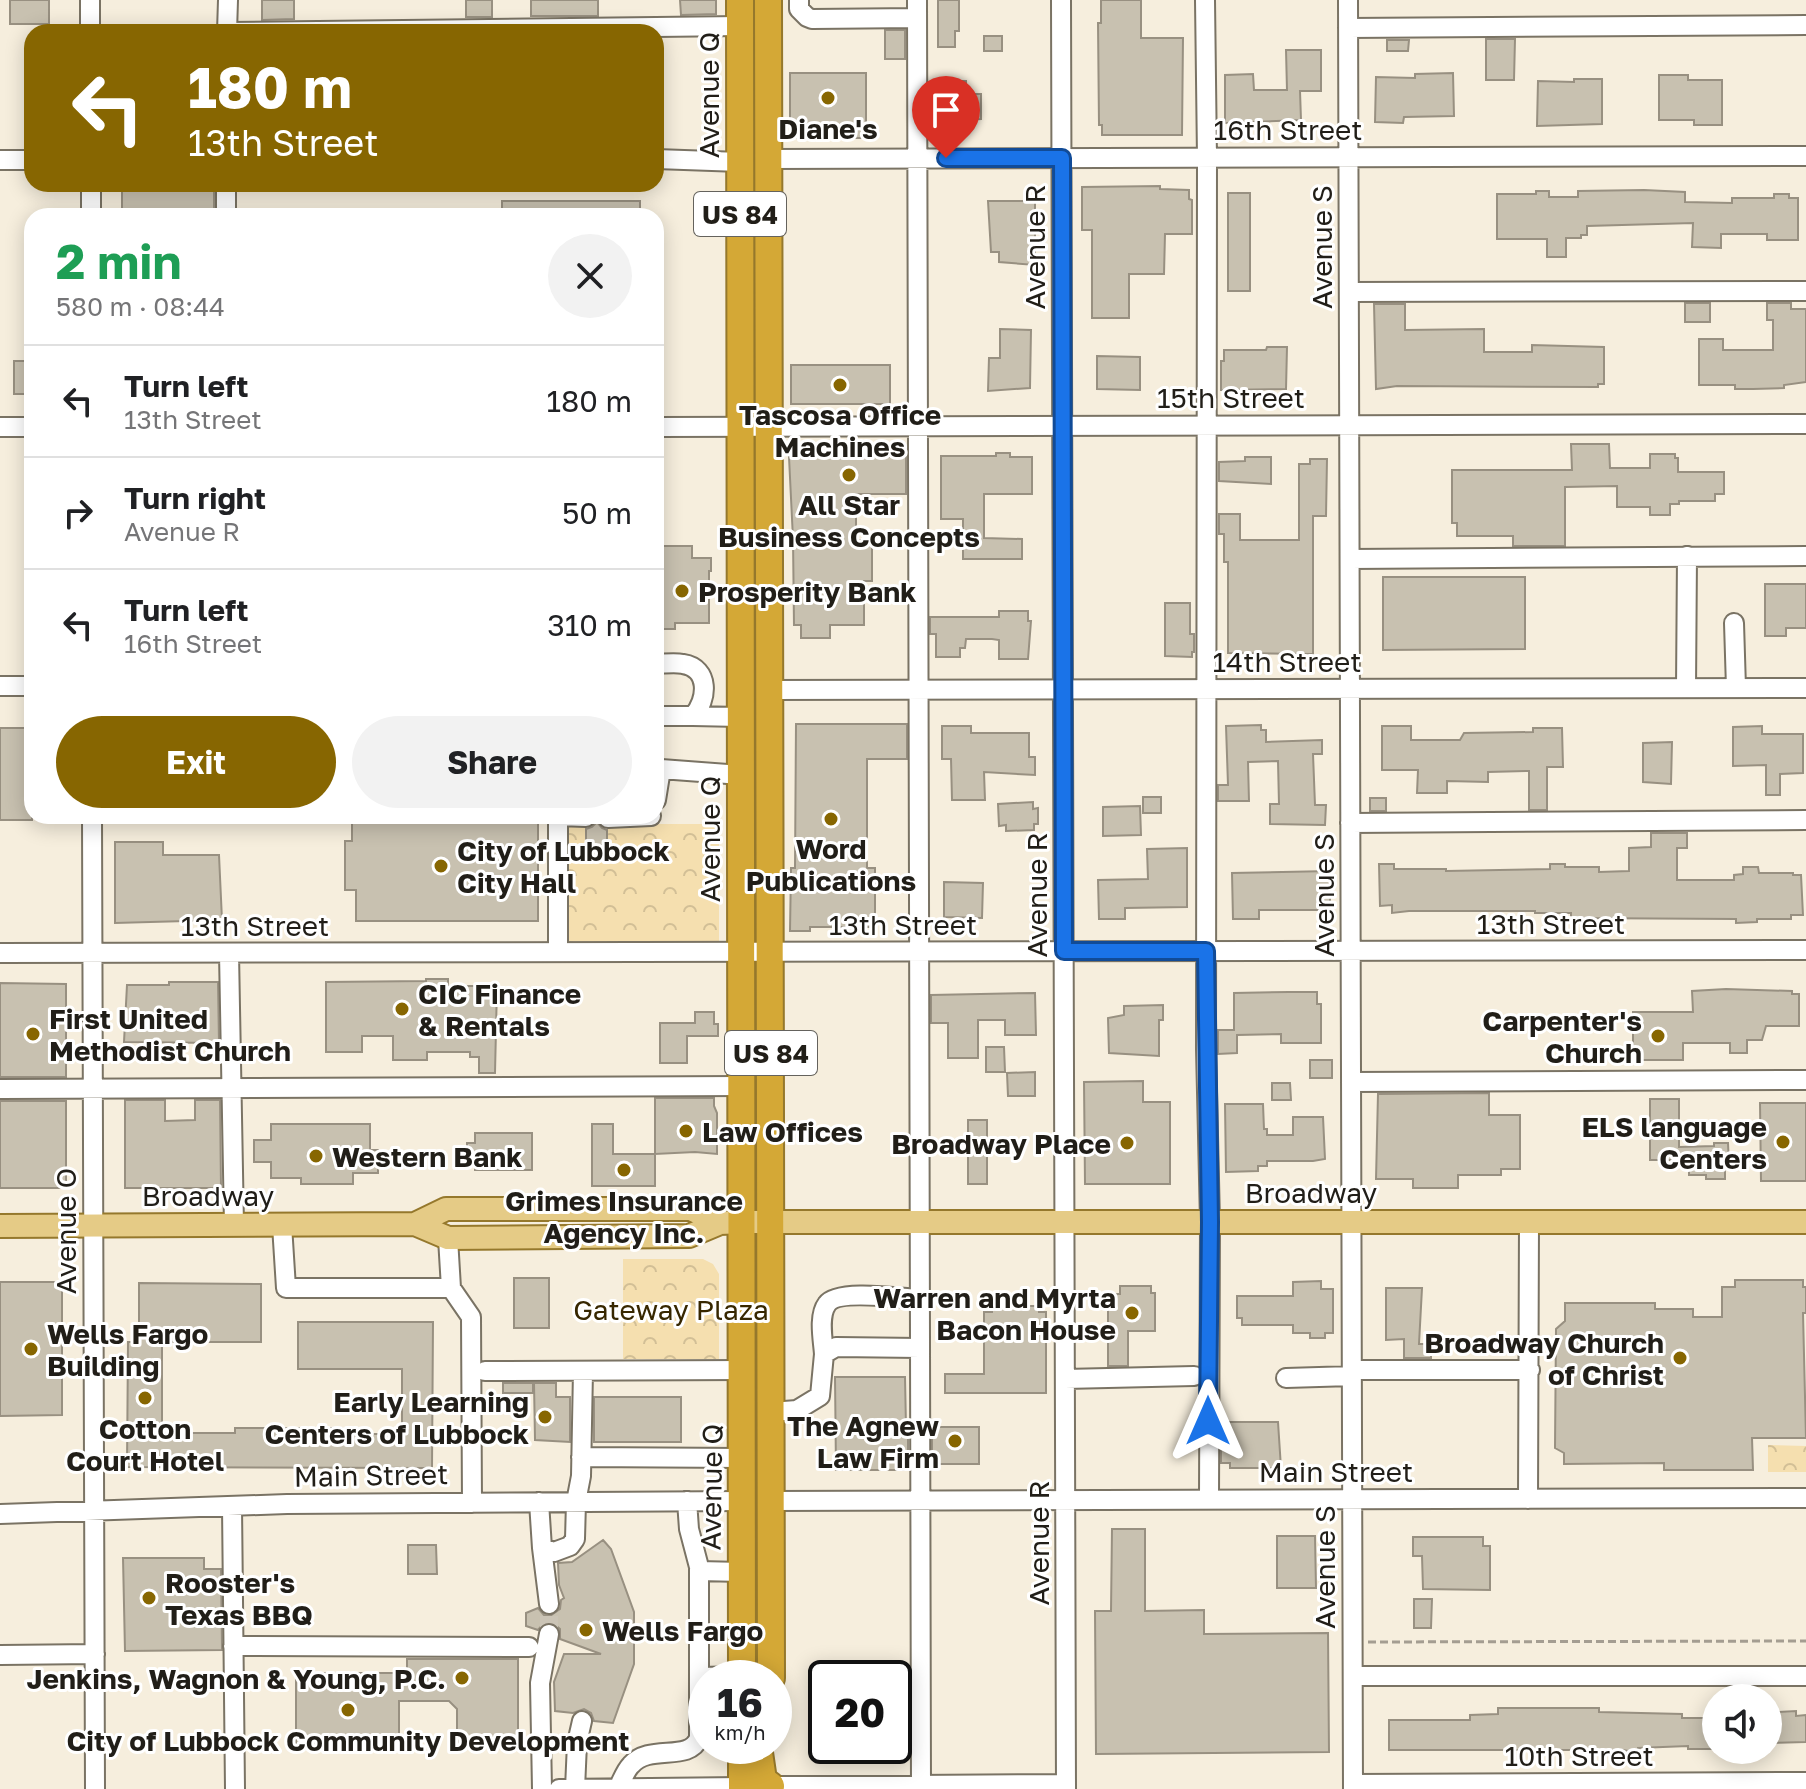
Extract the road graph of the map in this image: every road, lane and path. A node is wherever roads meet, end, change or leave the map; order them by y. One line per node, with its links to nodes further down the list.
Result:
1 (90, 0): 10 (street)
2 (228, 0): 11 (street)
3 (768, 0): 21 (highway, Avenue Q / US 84)
4 (799, 0): 8 (street)
5 (1061, 0): 18 (street, Avenue R)
6 (1205, 0): 19 (street)
7 (1348, 0): 14 (street, Avenue S)
8 (917, 9): 17 (street)
9 (740, 13): 12 (street); 24 (highway, Avenue Q / US 84)
10 (90, 24)
11 (227, 24)
12 (443, 24)
13 (1806, 25): 14 (street)
14 (1348, 28): 16 (street, Avenue S)
15 (1806, 156): 16 (street, 16th Street)
16 (1348, 157): 19 (street, 16th Street); 26 (street, Avenue S)
17 (917, 158): 18 (street, 16th Street); 21 (street, 16th Street); 30 (street)
18 (1062, 158): 19 (street, 16th Street); 31 (street, Avenue R)
19 (1207, 158): 28 (street)
20 (664, 159): 24 (street)
21 (769, 159): 36 (highway, Avenue Q / US 84)
22 (0, 160): 23 (street)
23 (24, 160)
24 (740, 162): 35 (highway, Avenue Q / US 84)
25 (1806, 291): 26 (street)
26 (1349, 292): 29 (street, Avenue S)
27 (1806, 424): 29 (street, 15th Street)
28 (1207, 425): 29 (street, 15th Street); 31 (street, 15th Street); 48 (street)
29 (1349, 425): 39 (street, Avenue S)
30 (918, 426): 31 (street, 15th Street); 36 (street, 15th Street); 51 (street)
31 (1063, 426): 47 (street, Avenue R)
32 (0, 427): 33 (street)
33 (24, 427)
34 (664, 427): 35 (street, 15th Street)
35 (739, 427): 36 (street, 15th Street); 54 (highway, Avenue Q / US 84)
36 (768, 427): 50 (highway, Avenue Q / US 84)
37 (1687, 556): 38 (street); 39 (street); 44 (street)
38 (1806, 556)
39 (1350, 559): 49 (street, Avenue S)
40 (1734, 623): 45 (street)
41 (664, 664): 53 (street)
42 (0, 686): 43 (street)
43 (24, 686)
44 (1686, 688): 45 (street, 14th Street); 49 (street, 14th Street)
45 (1736, 688): 46 (street, 14th Street)
46 (1806, 688)
47 (1063, 689): 48 (street, 14th Street); 51 (street, 14th Street); 62 (street, Avenue R)
48 (1207, 689): 49 (street, 14th Street); 63 (street)
49 (1350, 689): 58 (street, Avenue S)
50 (768, 690): 51 (street, 14th Street); 66 (highway, Avenue Q / US 84)
51 (918, 690): 67 (street)
52 (664, 716): 53 (street)
53 (693, 716): 54 (street)
54 (740, 717): 56 (highway, Avenue Q / US 84)
55 (664, 769): 56 (street)
56 (741, 775): 71 (highway, Avenue Q / US 84)
57 (1806, 820): 58 (street)
58 (1350, 823): 64 (street, Avenue S)
59 (92, 824): 69 (street, Avenue O)
60 (558, 824): 65 (street)
61 (1806, 950): 64 (street, 13th Street)
62 (1064, 951): 63 (street, 13th Street); 67 (street, 13th Street); 85 (street, Avenue R)
63 (1206, 951): 64 (street, 13th Street); 78 (street)
64 (1351, 951): 73 (street, Avenue S)
65 (558, 952): 70 (street, 13th Street); 71 (street, 13th Street)
66 (771, 952): 67 (street, 13th Street); 71 (street, 13th Street); 83 (highway, Avenue Q / US 84)
67 (919, 952): 84 (street)
68 (0, 953): 69 (street, 13th Street)
69 (92, 953): 70 (street, 13th Street); 75 (street, Avenue O)
70 (229, 953): 76 (street)
71 (742, 953): 74 (highway, Avenue Q / US 84)
72 (1806, 1080): 73 (street)
73 (1351, 1082): 79 (street, Avenue S)
74 (743, 1086): 76 (street); 82 (highway, Avenue Q / US 84)
75 (93, 1088): 76 (street); 77 (street); 90 (street, Avenue O)
76 (231, 1088): 87 (street)
77 (0, 1089)
78 (1210, 1222): 79 (main road, Broadway); 85 (main road, Broadway); 108 (street)
79 (1351, 1222): 80 (main road, Broadway); 100 (street, Avenue S)
80 (1529, 1222): 81 (main road, Broadway); 97 (street)
81 (1806, 1222)
82 (731, 1223): 83 (main road, Broadway); 86 (main road, Broadway); 91 (main road, Broadway); 96 (highway, Avenue Q / US 84)
83 (771, 1223): 84 (main road, Broadway); 104 (highway, Avenue Q / US 84)
84 (919, 1223): 85 (main road, Broadway); 93 (street)
85 (1065, 1223): 103 (street, Avenue R)
86 (415, 1224): 88 (main road, Broadway); 91 (main road, Broadway)
87 (234, 1225): 88 (main road, Broadway); 90 (main road, Broadway)
88 (282, 1225): 92 (street)
89 (0, 1226): 90 (main road, Broadway)
90 (93, 1226): 120 (street, Avenue O)
91 (448, 1238): 92 (street)
92 (451, 1288): 118 (street)
93 (920, 1299): 94 (street); 95 (street)
94 (920, 1348): 95 (street); 111 (street)
95 (824, 1354): 104 (street)
96 (743, 1370): 99 (street); 106 (highway, Avenue Q / US 84)
97 (1530, 1370): 100 (street); 110 (street)
98 (485, 1371): 99 (street)
99 (583, 1371): 105 (street)
100 (1352, 1373): 102 (street); 109 (street, Avenue S)
101 (1194, 1376): 103 (street)
102 (1286, 1378)
103 (1065, 1379): 112 (street, Avenue R)
104 (771, 1412): 115 (highway, Avenue Q / US 84)
105 (581, 1457): 106 (street); 117 (street)
106 (742, 1458): 114 (highway, Avenue Q / US 84)
107 (1806, 1498): 110 (street, Main Street)
108 (1209, 1499): 109 (street, Main Street); 112 (street, Main Street)
109 (1352, 1499): 110 (street, Main Street); 128 (street, Avenue S)
110 (1528, 1499)
111 (920, 1500): 112 (street, Main Street); 115 (street, Main Street); 146 (street)
112 (1066, 1500): 144 (street, Avenue R)
113 (687, 1501): 114 (street, Main Street); 117 (street, Main Street); 123 (street)
114 (742, 1501): 124 (highway, Avenue Q / US 84)
115 (771, 1501): 135 (highway, Avenue Q / US 84)
116 (539, 1502): 117 (street, Main Street); 118 (street, Main Street); 122 (street)
117 (576, 1502): 122 (street)
118 (472, 1503): 119 (street, Main Street)
119 (232, 1506): 120 (street, Main Street); 129 (street)
120 (94, 1511): 121 (street, Main Street); 131 (street, Avenue O)
121 (0, 1514)
122 (542, 1548): 125 (street)
123 (699, 1571): 124 (street); 133 (street)
124 (742, 1572): 134 (highway, Avenue Q / US 84)
125 (549, 1604)
126 (549, 1634): 151 (street)
127 (1806, 1641): 128 (path)
128 (1352, 1642): 136 (street, Avenue S)
129 (233, 1646): 130 (street); 150 (street)
130 (529, 1647)
131 (95, 1654): 132 (street); 149 (street, Avenue O)
132 (0, 1655)
133 (701, 1660)
134 (742, 1660)
135 (771, 1660)
136 (1353, 1676): 137 (street); 145 (street, Avenue S)
137 (1806, 1676)
138 (582, 1721): 153 (street)
139 (688, 1750): 147 (street)
140 (747, 1764): 148 (highway)
141 (761, 1764): 148 (highway)
142 (764, 1764): 148 (highway)
143 (1806, 1782): 145 (street, 10th Street)
144 (1066, 1786): 146 (street)
145 (1353, 1786)
146 (921, 1787): 148 (street)
147 (618, 1788): 148 (street); 154 (street)
148 (754, 1788)
149 (95, 1789)
150 (235, 1789)
151 (542, 1789)
152 (559, 1789): 153 (street)
153 (575, 1789): 154 (street)
154 (589, 1789)

